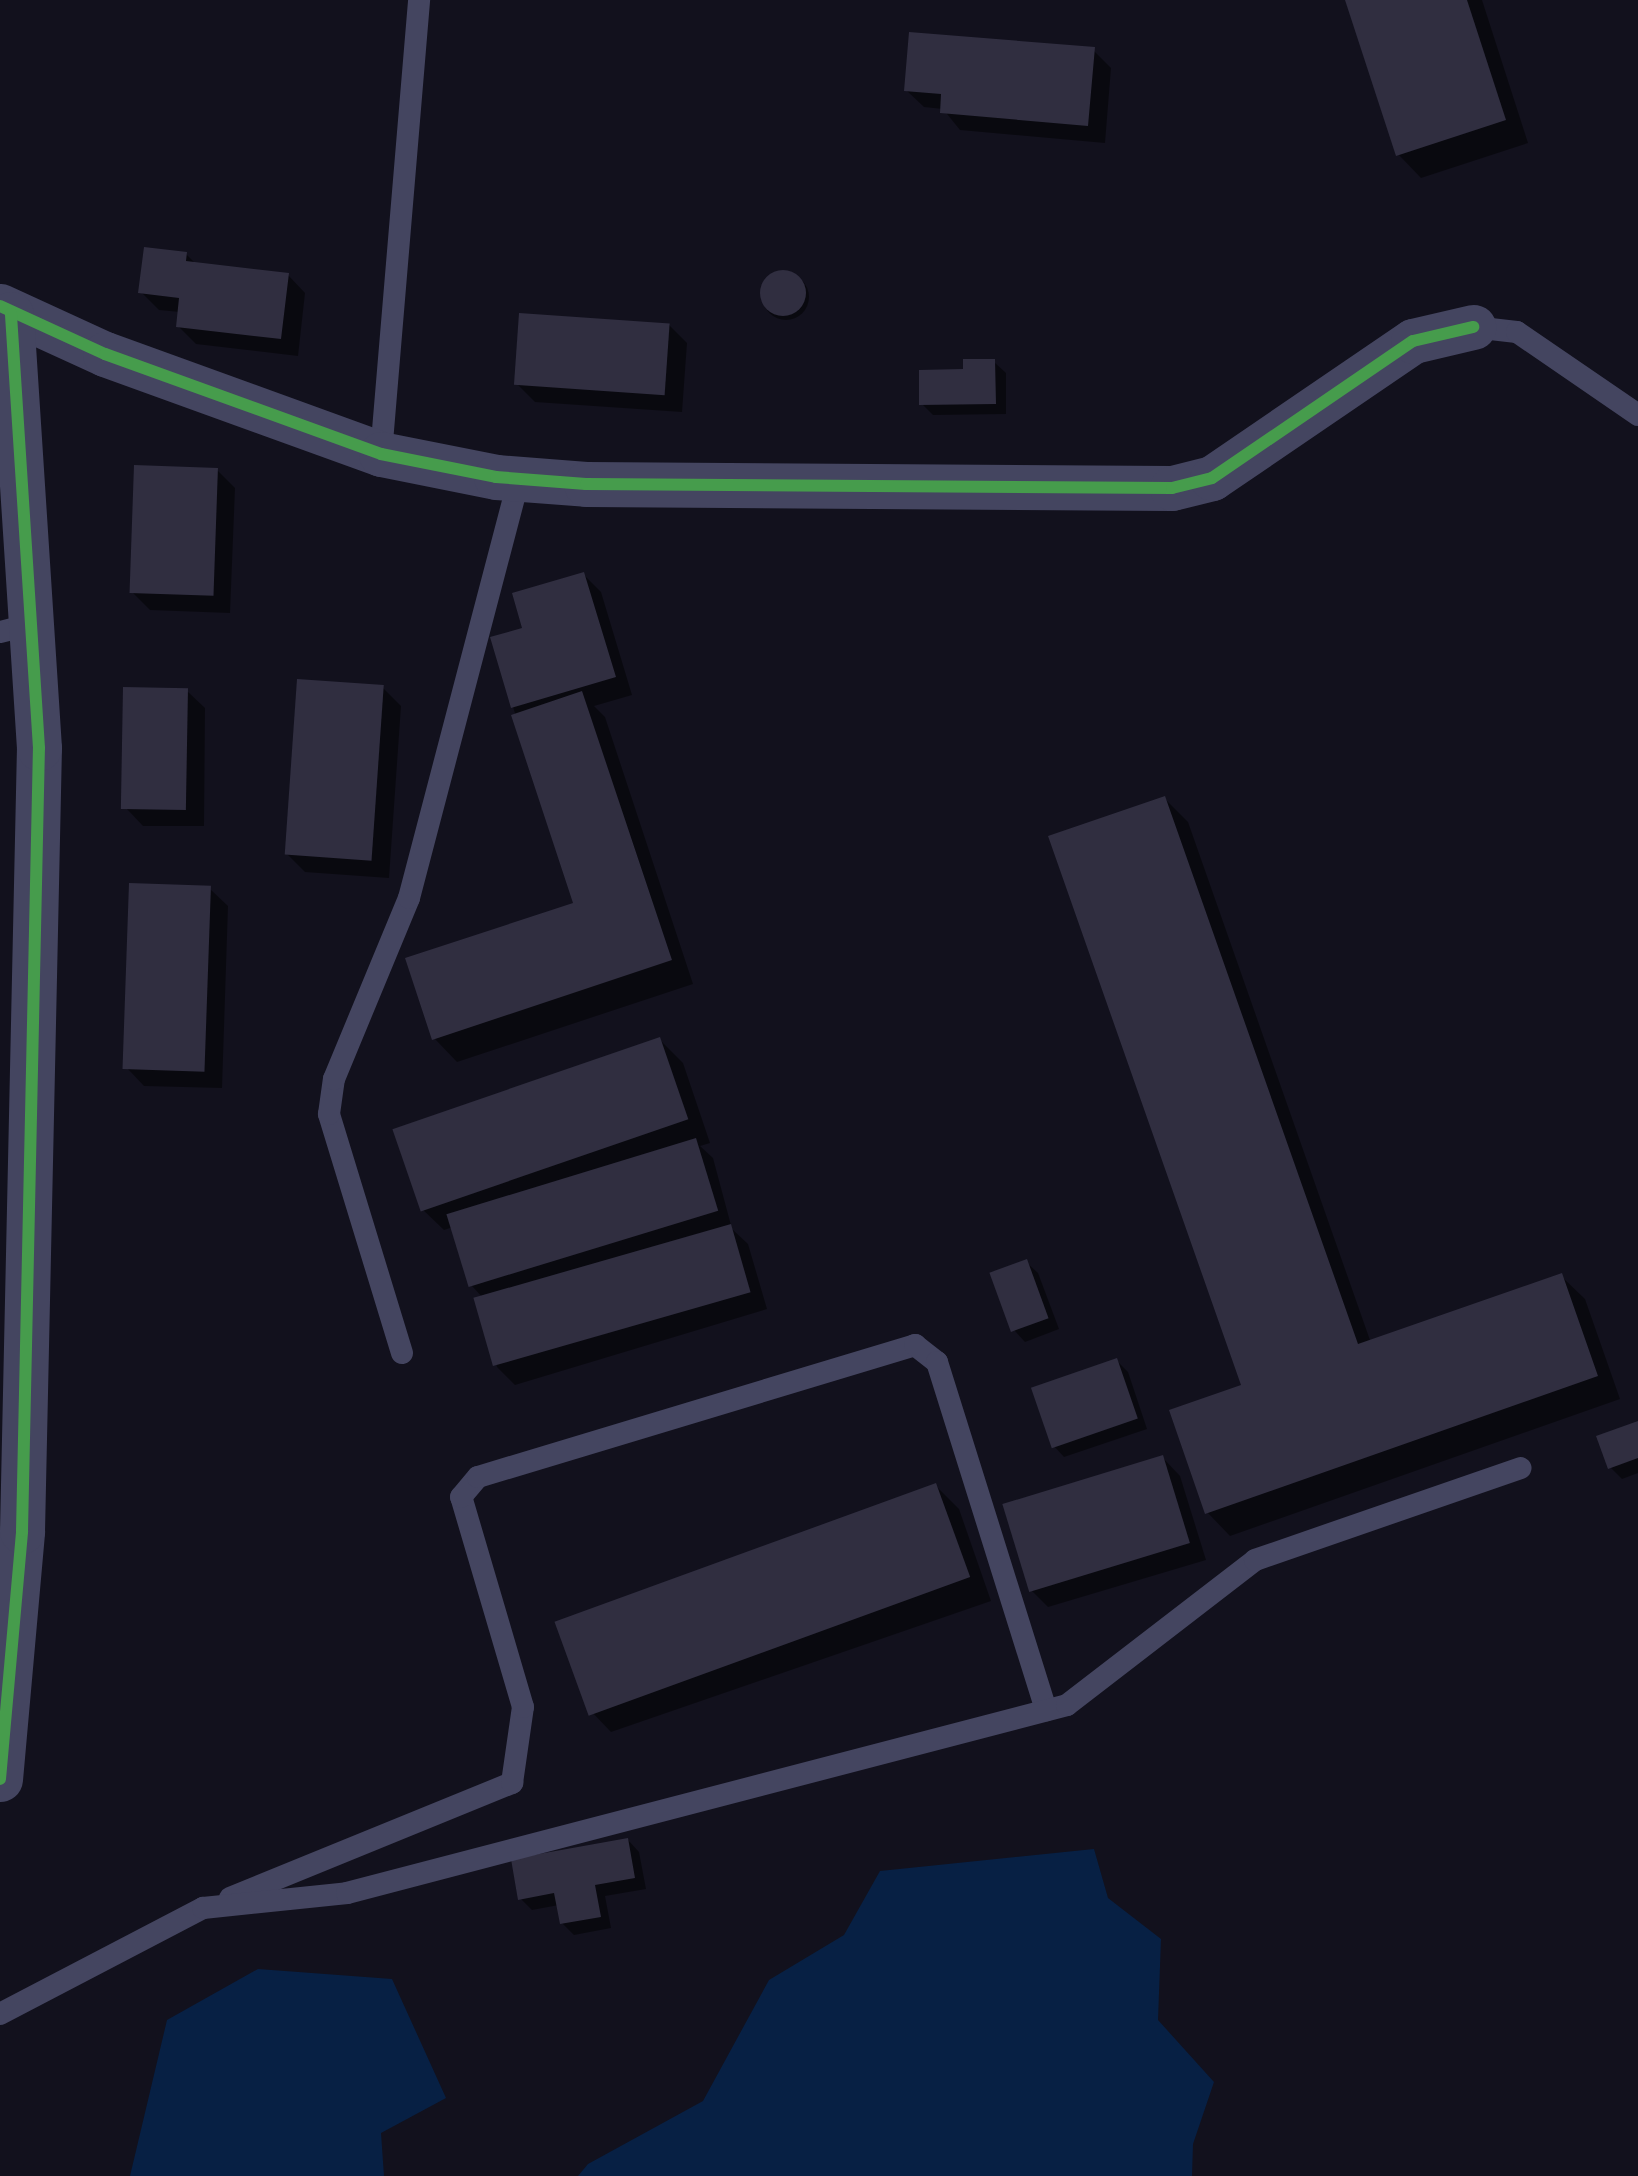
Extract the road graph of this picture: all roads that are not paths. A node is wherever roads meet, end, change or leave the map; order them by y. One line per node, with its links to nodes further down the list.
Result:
1 (419, 0): 5 (lane)
2 (6, 310): 5 (street); 7 (street)
3 (1473, 326): 4 (lane); 6 (street)
4 (1638, 415)
5 (381, 454): 6 (street)
6 (518, 478): 9 (lane)
7 (16, 628): 8 (street)
8 (14, 1305): 12 (street)
9 (402, 1353)
10 (1521, 1468): 11 (lane)
11 (1046, 1710): 13 (lane); 13 (lane)
12 (0, 1779)
13 (204, 1908): 14 (lane)
14 (0, 2014)

